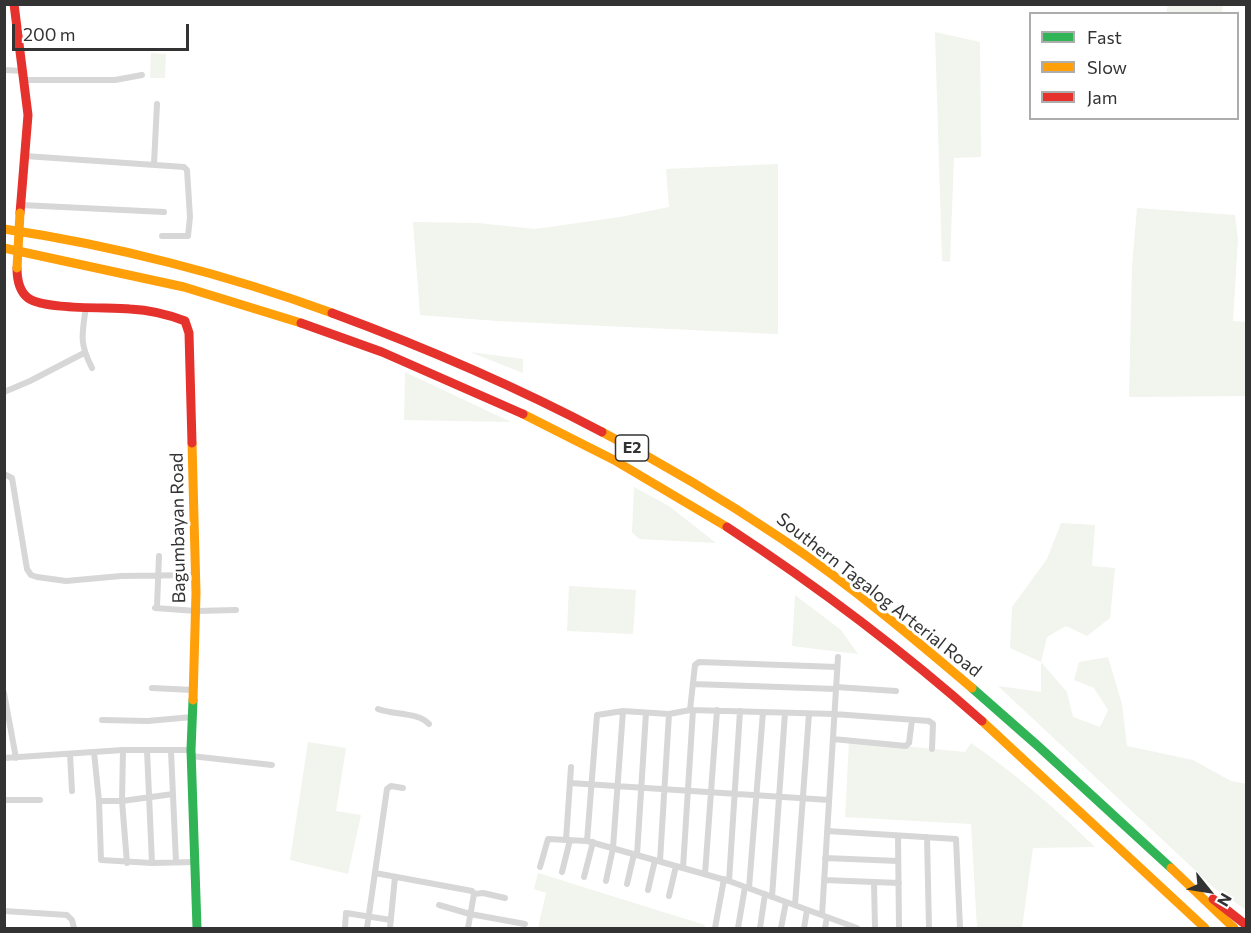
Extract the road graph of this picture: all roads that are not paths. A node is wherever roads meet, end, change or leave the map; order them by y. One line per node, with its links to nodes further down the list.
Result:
1 (14, 4): 4 (main road)
2 (4, 70): 4 (street)
3 (142, 75): 4 (street)
4 (24, 76): 6 (main road)
5 (157, 104): 7 (street)
6 (25, 156): 7 (street); 8 (main road)
7 (154, 164): 11 (street)
8 (20, 209): 9 (street); 13 (main road, Bagumbayan Road, bridge)
9 (164, 212)
10 (4, 229): 86 (main road, Southern Tagalog Arterial Road / E2)
11 (162, 236)
12 (4, 248): 85 (main road, Southern Tagalog Arterial Road / E2)
13 (86, 307): 14 (street); 19 (main road, Bagumbayan Road)
14 (84, 353): 15 (street); 16 (street)
15 (92, 368)
16 (4, 392)
17 (4, 474): 20 (street)
18 (159, 556): 20 (street)
19 (196, 575): 20 (street); 22 (main road, Bagumbayan Road)
20 (160, 576): 22 (street)
21 (237, 610): 22 (street)
22 (196, 611): 28 (main road, Bagumbayan Road)
23 (838, 657): 24 (street)
24 (837, 667): 25 (street); 27 (street)
25 (693, 684): 27 (street); 32 (street)
26 (152, 688): 28 (street)
27 (836, 688): 29 (street); 41 (street)
28 (193, 690): 42 (main road, Bagumbayan Road)
29 (896, 692)
30 (4, 693): 55 (street)
31 (378, 709): 45 (street)
32 (692, 710): 33 (street); 39 (street); 65 (street)
33 (717, 710): 35 (street); 66 (street)
34 (623, 711): 37 (street); 59 (street); 60 (street)
35 (740, 711): 36 (street); 68 (street)
36 (763, 712): 38 (street); 69 (street)
37 (646, 713): 39 (street); 62 (street)
38 (785, 713): 40 (street); 71 (street)
39 (669, 714): 63 (street)
40 (809, 714): 41 (street); 72 (street)
41 (834, 714): 44 (street); 46 (street)
42 (192, 717): 43 (street); 52 (main road, Bagumbayan Road)
43 (102, 720)
44 (912, 720): 46 (street); 47 (street)
45 (429, 724)
46 (833, 739): 75 (street)
47 (932, 749)
48 (123, 750): 49 (street); 51 (street); 77 (street)
49 (147, 750): 50 (street); 70 (street)
50 (171, 750): 52 (street); 67 (street)
51 (94, 752): 53 (street); 76 (street)
52 (191, 753): 56 (street); 92 (main road, Bagumbayan Road)
53 (70, 754): 55 (street); 64 (street)
54 (4, 758): 55 (street)
55 (16, 758)
56 (272, 765)
57 (571, 767): 58 (street)
58 (570, 783): 59 (street); 81 (street)
59 (592, 785): 60 (street); 82 (street)
60 (618, 786): 62 (street); 83 (street)
61 (403, 788): 97 (street)
62 (642, 788): 63 (street); 84 (street)
63 (664, 789): 65 (street); 88 (street)
64 (72, 791)
65 (688, 791): 66 (street); 95 (street)
66 (711, 792): 68 (street); 98 (street)
67 (173, 794): 70 (street); 91 (street)
68 (734, 794): 69 (street); 102 (street)
69 (757, 795): 71 (street); 107 (street)
70 (149, 797): 77 (street); 93 (street)
71 (779, 797): 72 (street); 111 (street)
72 (802, 798): 75 (street); 115 (street)
73 (4, 800): 74 (street)
74 (40, 800)
75 (829, 800): 78 (street)
76 (99, 801): 77 (street); 90 (street)
77 (122, 801): 90 (street)
78 (827, 831): 79 (street); 87 (street)
79 (898, 836): 80 (street); 89 (street)
80 (927, 837): 140 (street); 141 (street)
81 (568, 840): 82 (street); 94 (street); 96 (street)
82 (590, 842): 83 (street); 100 (street)
83 (613, 848): 84 (street); 101 (street)
84 (636, 854): 88 (street); 105 (street)
85 (1126, 856): 142 (main road); 143 (main road, Southern Tagalog Arterial Road / E2)
86 (1158, 856): 123 (main road); 144 (main road, Southern Tagalog Arterial Road / E2)
87 (825, 858): 89 (street); 103 (street)
88 (657, 861): 95 (street); 108 (street)
89 (898, 861): 106 (street)
90 (127, 862): 93 (street)
91 (176, 862): 92 (street); 93 (street)
92 (195, 862): 126 (main road, Bagumbayan Road)
93 (152, 863)
94 (540, 867)
95 (679, 867): 98 (street); 110 (street)
96 (562, 872)
97 (375, 873): 99 (street); 120 (street)
98 (705, 874): 102 (street)
99 (395, 877): 109 (street); 121 (street)
100 (584, 877)
101 (606, 880)
102 (726, 880): 107 (street); 131 (street)
103 (824, 880): 104 (street); 119 (street)
104 (874, 882): 106 (street); 138 (street)
105 (627, 884)
106 (899, 884): 139 (street)
107 (747, 888): 111 (street); 132 (street)
108 (648, 890)
109 (474, 894): 112 (street); 118 (street)
110 (669, 896)
111 (769, 896): 113 (street); 133 (street)
112 (505, 898)
113 (786, 902): 115 (street); 134 (street)
114 (439, 905): 118 (street)
115 (795, 905): 116 (street)
116 (807, 910): 119 (street); 135 (street)
117 (4, 911): 125 (street)
118 (470, 914): 122 (street); 130 (street)
119 (824, 916): 124 (street); 136 (street)
120 (368, 917): 121 (street); 127 (street); 128 (street)
121 (391, 920): 129 (street)
122 (525, 924)
123 (1246, 925)
124 (847, 927): 137 (street)
125 (74, 928)
126 (197, 928)
127 (345, 928)
128 (367, 928)
129 (390, 928)
130 (468, 928)
131 (715, 928)
132 (738, 928)
133 (760, 928)
134 (782, 928)
135 (804, 928)
136 (825, 928)
137 (857, 928)
138 (875, 928)
139 (899, 928)
140 (929, 928)
141 (960, 928)
142 (1197, 928)
143 (1205, 928)
144 (1234, 928)

